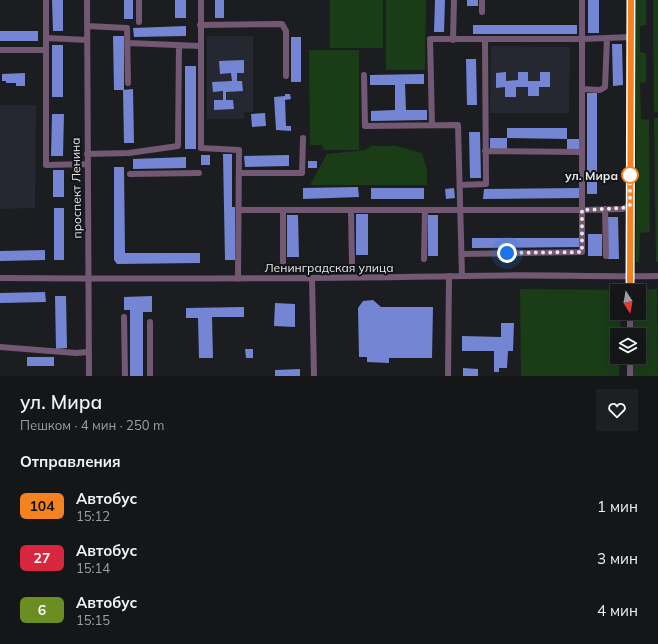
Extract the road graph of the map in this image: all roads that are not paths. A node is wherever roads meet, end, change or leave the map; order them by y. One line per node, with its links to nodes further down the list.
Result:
1 (46, 0): 14 (street)
2 (87, 0): 12 (street, проспект Ленина)
3 (139, 0): 10 (street)
4 (201, 0): 11 (street)
5 (454, 0): 18 (street)
6 (482, 0): 9 (street)
7 (582, 0): 16 (street)
8 (631, 0): 13 (street)
9 (482, 12)
10 (139, 22)
11 (200, 25): 22 (street); 26 (street)
12 (87, 26): 17 (street, проспект Ленина); 20 (street)
13 (631, 37): 15 (street); 39 (street)
14 (46, 38): 17 (street); 24 (street)
15 (607, 38): 16 (street); 28 (street)
16 (582, 39): 19 (street); 28 (street)
17 (87, 40): 33 (street, проспект Ленина)
18 (453, 40): 19 (street); 29 (street)
19 (485, 40): 31 (street)
20 (128, 43): 21 (street); 27 (street)
21 (179, 45): 22 (street); 33 (street)
22 (200, 46): 36 (street)
23 (0, 50): 24 (street)
24 (46, 50): 34 (street)
25 (364, 75): 29 (street)
26 (286, 76)
27 (128, 83)
28 (583, 89): 32 (street)
29 (432, 125): 38 (street)
30 (303, 138): 36 (street)
31 (486, 151): 32 (street); 38 (street)
32 (582, 152): 43 (street)
33 (87, 154): 34 (street, проспект Ленина)
34 (87, 164): 58 (street, проспект Ленина)
35 (199, 173): 37 (street)
36 (239, 173): 41 (street)
37 (130, 174)
38 (460, 185): 46 (street)
39 (630, 205): 40 (street); 54 (street)
40 (605, 209): 43 (street); 48 (street)
41 (239, 210): 42 (street); 59 (street)
42 (283, 210): 44 (street); 50 (street)
43 (582, 210): 46 (street); 47 (street)
44 (351, 211): 45 (street); 51 (street)
45 (425, 211): 46 (street); 49 (street)
46 (461, 211): 47 (street)
47 (462, 254): 53 (street)
48 (606, 256)
49 (424, 259)
50 (283, 262)
51 (352, 264)
52 (449, 276): 53 (street, Ленинградская улица); 57 (street, Ленинградская улица); 70 (street)
53 (462, 276): 54 (street, Ленинградская улица)
54 (630, 276): 55 (street, Ленинградская улица); 60 (street)
55 (658, 276)
56 (0, 278): 58 (street, Ленинградская улица)
57 (312, 278): 59 (street, Ленинградская улица); 69 (street)
58 (88, 279): 59 (street, Ленинградская улица); 64 (street, проспект Ленина)
59 (238, 279)
60 (630, 284)
61 (124, 317): 67 (street)
62 (150, 322): 68 (street)
63 (0, 347): 64 (street)
64 (88, 352): 66 (street, проспект Ленина)
65 (630, 364): 71 (street)
66 (89, 376)
67 (125, 376)
68 (150, 376)
69 (314, 376)
70 (448, 376)
71 (630, 376)

